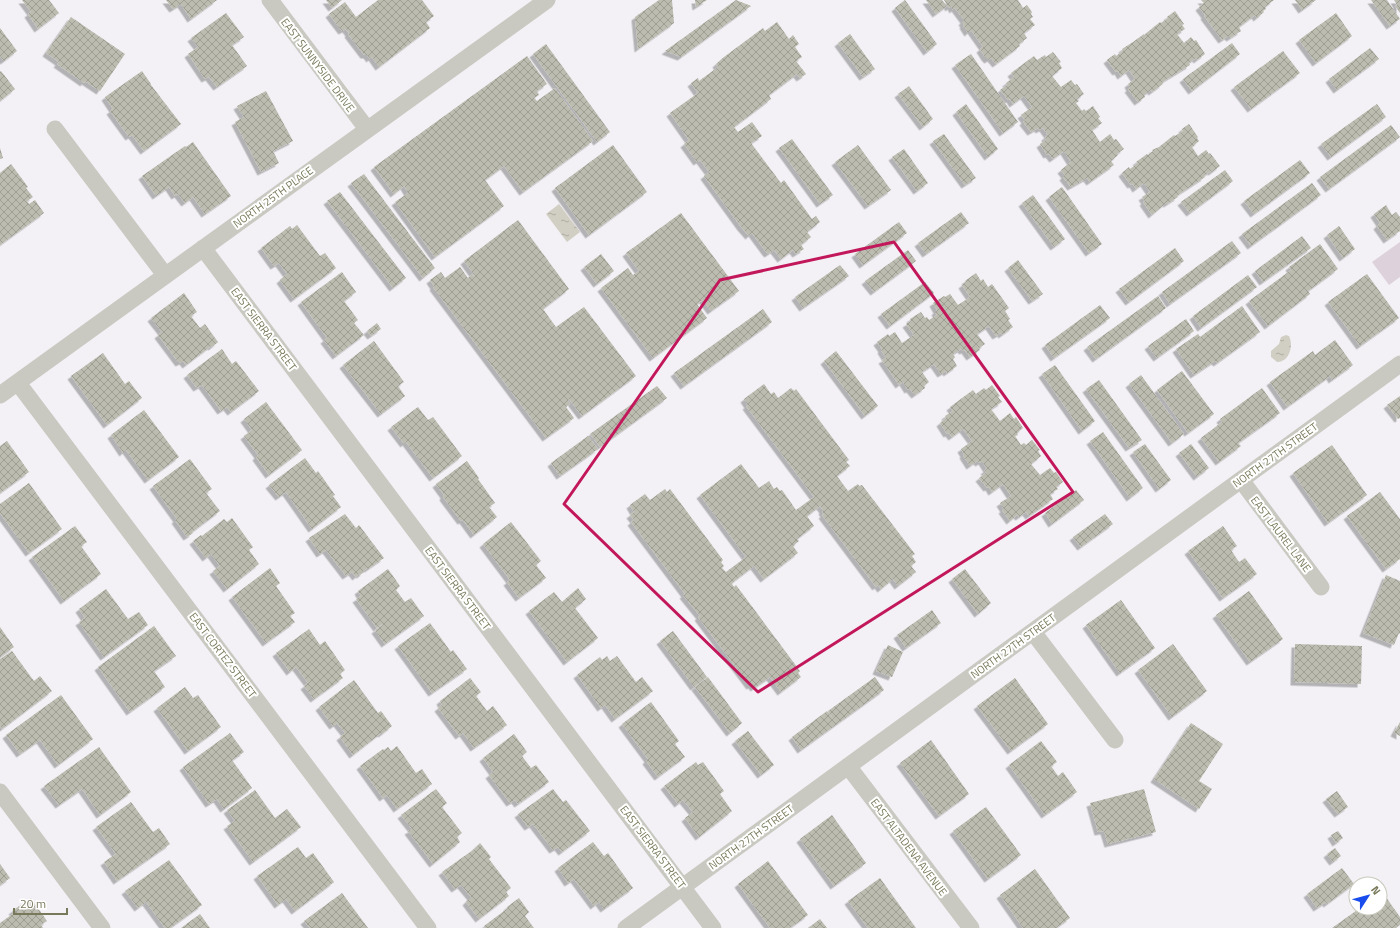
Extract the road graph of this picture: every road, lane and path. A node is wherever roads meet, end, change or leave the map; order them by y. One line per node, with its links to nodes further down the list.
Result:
1 (270, 0): 4 (street, EAST SUNNYSIDE DRIVE)
2 (547, 0): 4 (street, NORTH 25TH PLACE)
3 (56, 129): 6 (street)
4 (367, 129): 5 (street, NORTH 25TH PLACE)
5 (203, 248): 6 (street, NORTH 25TH PLACE); 16 (street, EAST SIERRA STREET)
6 (166, 275): 8 (street, NORTH 25TH PLACE)
7 (1400, 364): 10 (street, NORTH 27TH STREET)
8 (18, 383): 9 (street, NORTH 25TH PLACE); 18 (street, EAST CORTEZ STREET)
9 (0, 396)
10 (1241, 480): 11 (street, EAST LAUREL LANE); 12 (street, NORTH 27TH STREET)
11 (1321, 587)
12 (1033, 632): 13 (street); 14 (street, NORTH 27TH STREET)
13 (1115, 740)
14 (848, 766): 16 (street, NORTH 27TH STREET); 21 (street, EAST ALTADENA AVENUE)
15 (0, 792): 17 (street)
16 (682, 887): 19 (street, NORTH 27TH STREET); 20 (street, EAST SIERRA STREET)
17 (102, 928)
18 (428, 928)
19 (626, 928)
20 (713, 928)
21 (971, 928)

